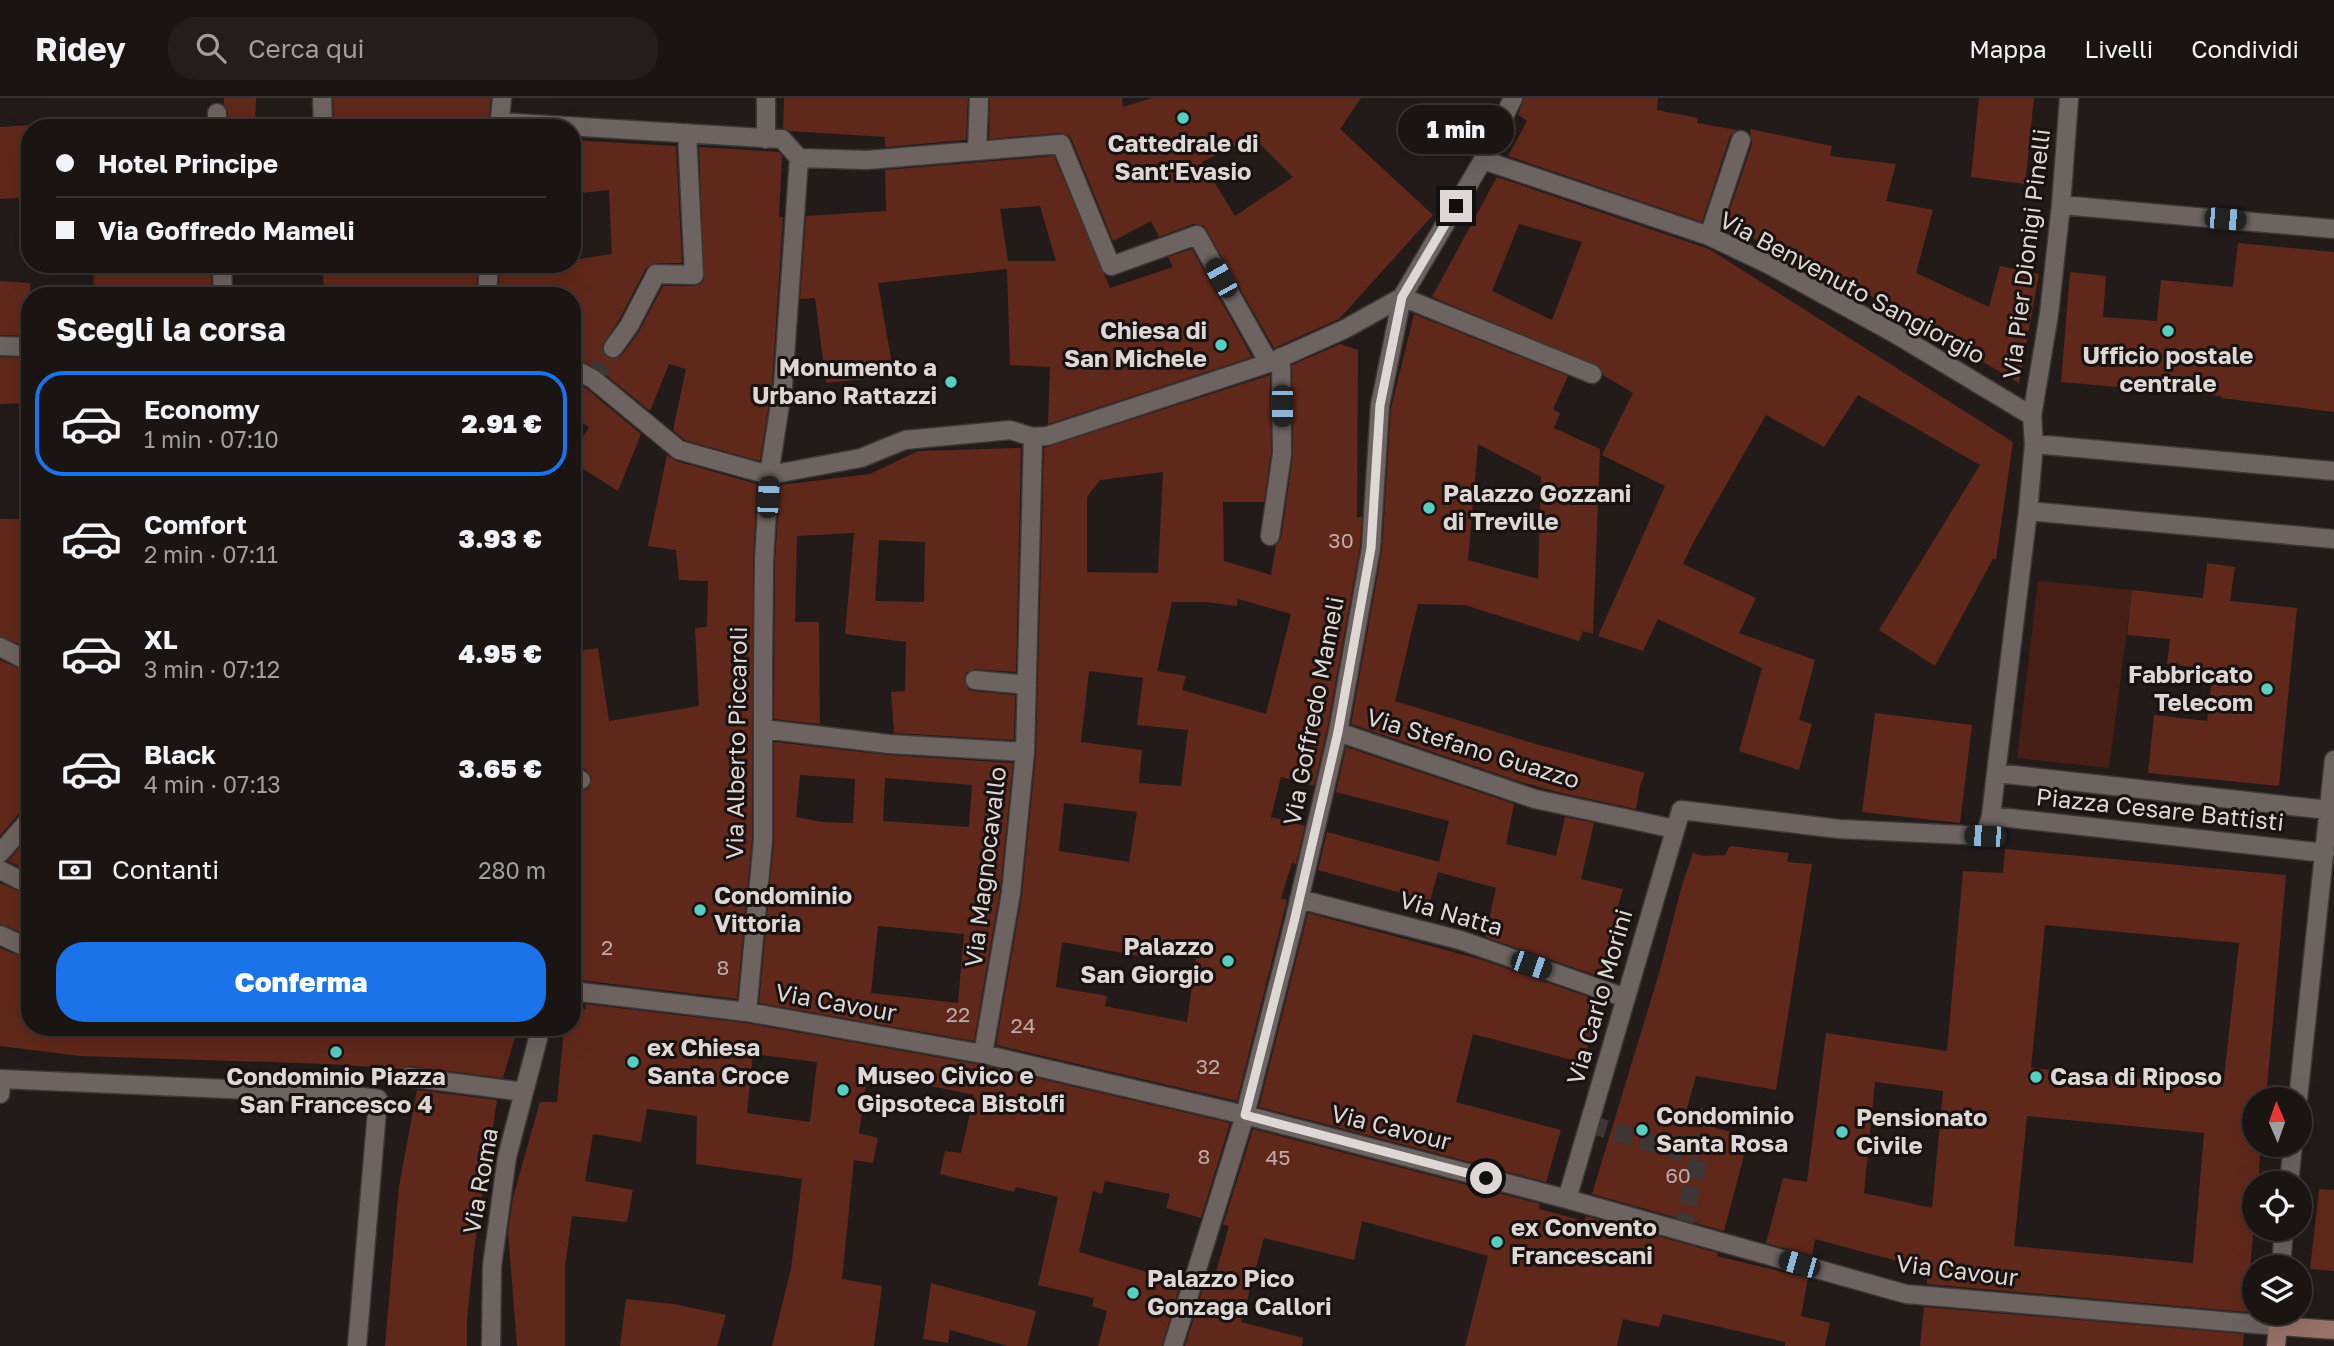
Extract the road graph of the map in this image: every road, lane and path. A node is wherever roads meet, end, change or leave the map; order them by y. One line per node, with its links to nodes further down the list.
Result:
1 (321, 98): 7 (street)
2 (502, 98): 8 (street)
3 (766, 98): 11 (street)
4 (979, 98): 13 (street)
5 (1513, 98): 15 (street, Via Goffredo Mameli)
6 (2069, 98): 16 (street, Via Pier Dionigi Pinelli)
7 (322, 119)
8 (500, 119)
9 (581, 128): 10 (street)
10 (687, 133): 11 (street); 22 (street)
11 (766, 139): 14 (street)
12 (1741, 141): 18 (street)
13 (977, 151): 14 (street); 23 (street)
14 (799, 158): 30 (street, Via Alberto Piccaroli)
15 (1483, 160): 18 (street, Via Benvenuto Sangiorgio); 19 (street, Via Goffredo Mameli)
16 (2061, 205): 17 (street); 26 (street, Via Pier Dionigi Pinelli)
17 (2334, 229)
18 (1709, 236): 26 (street, Via Benvenuto Sangiorgio)
19 (1402, 297): 23 (street); 25 (street); 39 (street, Via Goffredo Mameli)
20 (0, 346): 21 (street)
21 (21, 346)
22 (613, 348)
23 (1275, 360): 27 (street); 32 (street)
24 (581, 373): 30 (street)
25 (1592, 374)
26 (2032, 416): 28 (street)
27 (1033, 438): 30 (street); 37 (street, Via Magnocavallo)
28 (2034, 444): 29 (street); 31 (street)
29 (2334, 471)
30 (769, 475): 38 (street, Via Alberto Piccaroli)
31 (2028, 511): 33 (street); 42 (street)
32 (1270, 536)
33 (2334, 539)
34 (0, 648): 35 (street)
35 (21, 658)
36 (975, 680): 37 (street)
37 (1027, 685): 40 (street, Via Magnocavallo)
38 (763, 729): 40 (street); 56 (street, Via Alberto Piccaroli)
39 (1338, 732): 46 (street, Via Stefano Guazzo); 51 (street, Via Goffredo Mameli)
40 (1025, 752): 58 (street, Via Magnocavallo)
41 (2334, 760): 43 (street)
42 (1996, 773): 43 (street, Piazza Cesare Battisti); 44 (street)
43 (2328, 810): 48 (street)
44 (1991, 816): 46 (street, Via Carlo Morini); 48 (street, Piazza Cesare Battisti)
45 (21, 829): 47 (street)
46 (1675, 830): 55 (street, Via Carlo Morini)
47 (0, 853)
48 (2327, 865): 61 (street)
49 (0, 870): 50 (street)
50 (21, 880)
51 (1299, 899): 55 (street, Via Natta); 63 (street, Via Goffredo Mameli)
52 (0, 935): 53 (street)
53 (21, 945)
54 (581, 991): 56 (street, Via Cavour)
55 (1626, 998): 64 (street, Via Carlo Morini)
56 (747, 1012): 58 (street, Via Cavour)
57 (539, 1036): 62 (street, Via Roma)
58 (983, 1054): 63 (street, Via Cavour)
59 (409, 1077): 62 (street)
60 (0, 1083): 69 (street)
61 (2299, 1087)
62 (524, 1092): 70 (street, Via Roma)
63 (1245, 1115): 64 (street, Via Cavour); 71 (street, Via Goffredo Mameli)
64 (1567, 1199): 65 (street, Via Cavour)
65 (2242, 1317)
66 (2278, 1325): 72 (street)
67 (2309, 1325): 68 (street)
68 (2334, 1330)
69 (358, 1346)
70 (491, 1346)
71 (1173, 1346)
72 (2276, 1346)

